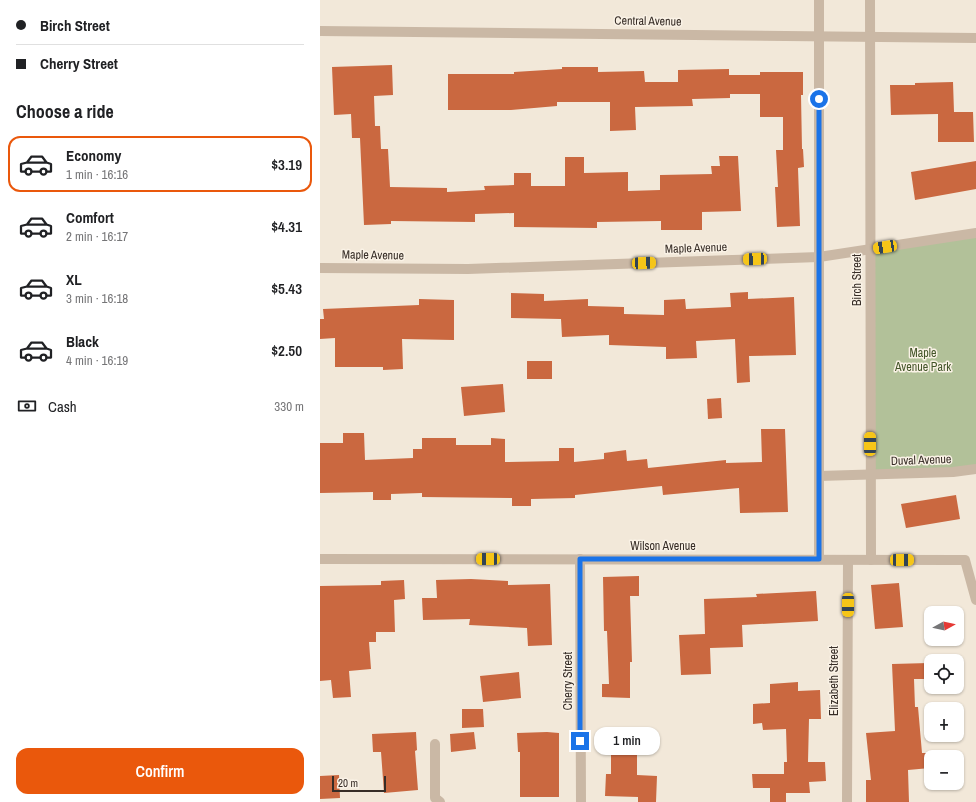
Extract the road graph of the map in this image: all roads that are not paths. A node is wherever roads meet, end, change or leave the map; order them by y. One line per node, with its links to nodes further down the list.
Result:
1 (819, 0): 4 (street)
2 (870, 0): 5 (street, Birch Street)
3 (320, 31): 4 (street, Central Avenue)
4 (819, 36): 5 (street, Central Avenue); 9 (street)
5 (870, 37): 6 (street, Central Avenue); 8 (street, Birch Street)
6 (976, 38)
7 (976, 233): 8 (street, Maple Avenue)
8 (870, 250): 9 (street, Maple Avenue); 12 (street, Birch Street)
9 (819, 257): 10 (street, Maple Avenue); 13 (street)
10 (320, 268)
11 (976, 469): 12 (street, Duval Avenue)
12 (870, 474): 13 (street, Duval Avenue); 18 (street, Birch Street)
13 (818, 476): 16 (street)
14 (320, 559): 15 (street, Wilson Avenue)
15 (580, 559): 16 (street, Wilson Avenue); 22 (street, Cherry Street)
16 (819, 559): 17 (street, Wilson Avenue)
17 (848, 560): 18 (street, Wilson Avenue); 23 (street, Elizabeth Street)
18 (871, 560): 19 (street, Wilson Avenue)
19 (976, 600)
20 (434, 744): 21 (street)
21 (440, 802)
22 (580, 802)
23 (847, 802)

